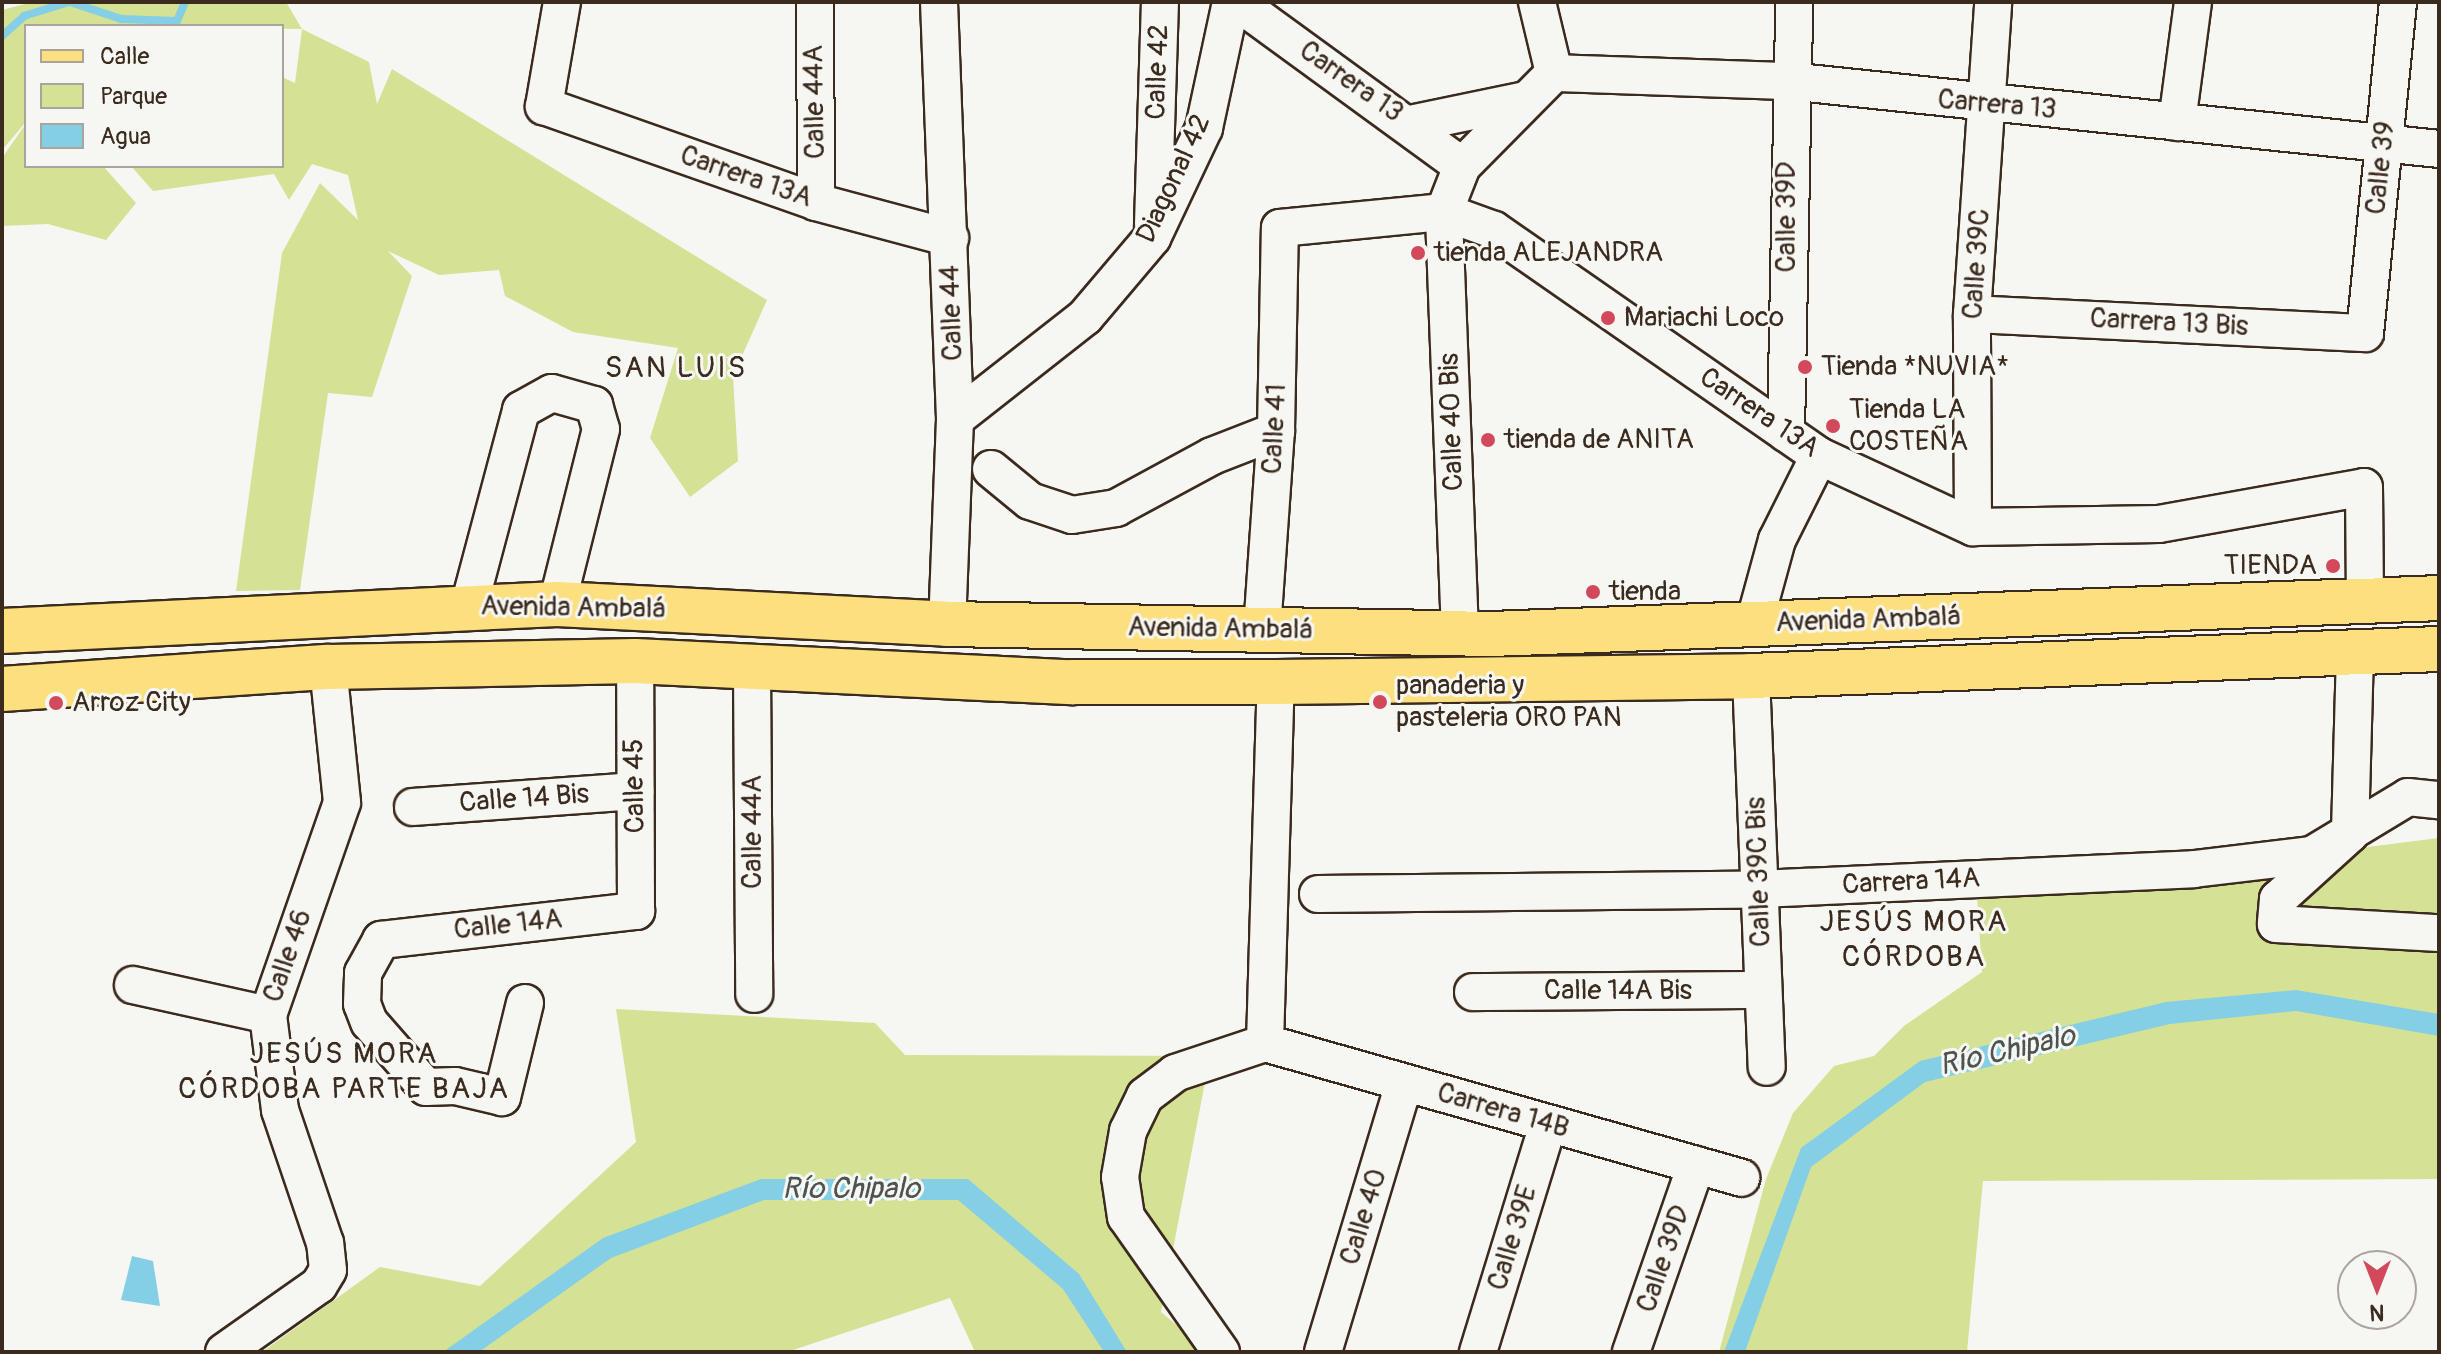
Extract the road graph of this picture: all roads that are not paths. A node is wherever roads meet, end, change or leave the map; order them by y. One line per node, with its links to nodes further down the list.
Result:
1 (562, 2): 20 (street, Carrera 13A)
2 (815, 2): 20 (street, Calle 44A)
3 (939, 2): 23 (street, Calle 44)
4 (1160, 2): 24 (street, Calle 42)
5 (1234, 2): 16 (street, Carrera 13); 24 (street, Diagonal 42)
6 (1537, 2): 11 (street)
7 (1794, 2): 12 (street, Calle 39D)
8 (1993, 2): 14 (street, Calle 39C)
9 (2193, 2): 15 (street)
10 (2398, 2): 17 (street, Calle 39)
11 (1554, 73): 12 (street, Carrera 13); 13 (street)
12 (1788, 81): 14 (street, Carrera 13); 29 (street, Calle 39D)
13 (1526, 100): 16 (street); 19 (street)
14 (1988, 105): 15 (street, Carrera 13); 25 (street, Calle 39C)
15 (2177, 122): 17 (street, Carrera 13)
16 (1410, 124): 19 (street, Carrera 13)
17 (2383, 145): 18 (street, Carrera 13); 26 (street, Calle 39)
18 (2439, 149)
19 (1462, 166): 21 (street)
20 (816, 202): 23 (street, Carrera 13A)
21 (1444, 212): 22 (street, Carrera 13A); 29 (street, Carrera 13A); 41 (street, Calle 40 Bis)
22 (1280, 228): 28 (street, Calle 41)
23 (950, 238): 27 (street, Calle 44)
24 (1152, 238): 27 (street, Diagonal 42)
25 (1972, 314): 26 (street, Carrera 13 Bis); 32 (street, Calle 39C)
26 (2365, 333)
27 (955, 419): 37 (street, Calle 44)
28 (1276, 431): 31 (street); 39 (street, Calle 41)
29 (1786, 433): 30 (street, Carrera 13A)
30 (1819, 456): 32 (street, Carrera 13A); 38 (street)
31 (991, 469)
32 (1973, 527): 34 (street, Carrera 13A)
33 (2439, 598): 34 (main road, Avenida Ambalá)
34 (2365, 601): 38 (main road, Avenida Ambalá)
35 (557, 604): 36 (main road, Avenida Ambalá); 36 (street); 37 (main road, Avenida Ambalá)
36 (469, 606): 40 (main road, Avenida Ambalá)
37 (947, 624): 39 (main road, Avenida Ambalá)
38 (1754, 624): 41 (main road, Avenida Ambalá)
39 (1262, 630): 41 (main road, Avenida Ambalá)
40 (2, 631)
41 (1460, 633)
42 (2439, 649): 43 (main road, Avenida Ambalá)
43 (2355, 653): 47 (main road, Avenida Ambalá); 53 (street)
44 (635, 661): 45 (main road, Avenida Ambalá); 46 (main road, Avenida Ambalá); 50 (street, Calle 45)
45 (328, 667): 49 (main road, Avenida Ambalá); 63 (street, Calle 46)
46 (752, 669): 48 (main road, Avenida Ambalá); 61 (street, Calle 44A)
47 (1751, 676): 48 (main road, Avenida Ambalá); 54 (street, Calle 39C Bis)
48 (1276, 682): 64 (street)
49 (2, 689)
50 (635, 791): 52 (street, Calle 14 Bis); 56 (street, Calle 45)
51 (2439, 800): 53 (street, Carrera 14A)
52 (413, 807)
53 (2350, 834): 54 (street, Carrera 14A); 57 (street)
54 (1759, 889): 55 (street, Carrera 14A); 59 (street, Calle 39C Bis)
55 (1318, 894)
56 (636, 911): 62 (street, Calle 14A)
57 (2439, 933)
58 (133, 985): 63 (street)
59 (1763, 990): 60 (street, Calle 14A Bis); 65 (street, Calle 39C Bis)
60 (1473, 992)
61 (754, 994)
62 (525, 1003)
63 (268, 1015): 71 (street, Calle 46)
64 (1265, 1043): 66 (street, Carrera 14B); 70 (street)
65 (1767, 1067)
66 (1404, 1083): 67 (street, Carrera 14B); 72 (street, Calle 40)
67 (1548, 1124): 68 (street, Carrera 14B); 73 (street, Calle 39E)
68 (1696, 1165): 69 (street, Carrera 14B); 74 (street, Calle 39D)
69 (1741, 1178)
70 (1212, 1340)
71 (224, 1352)
72 (1323, 1352)
73 (1478, 1352)
74 (1631, 1352)

